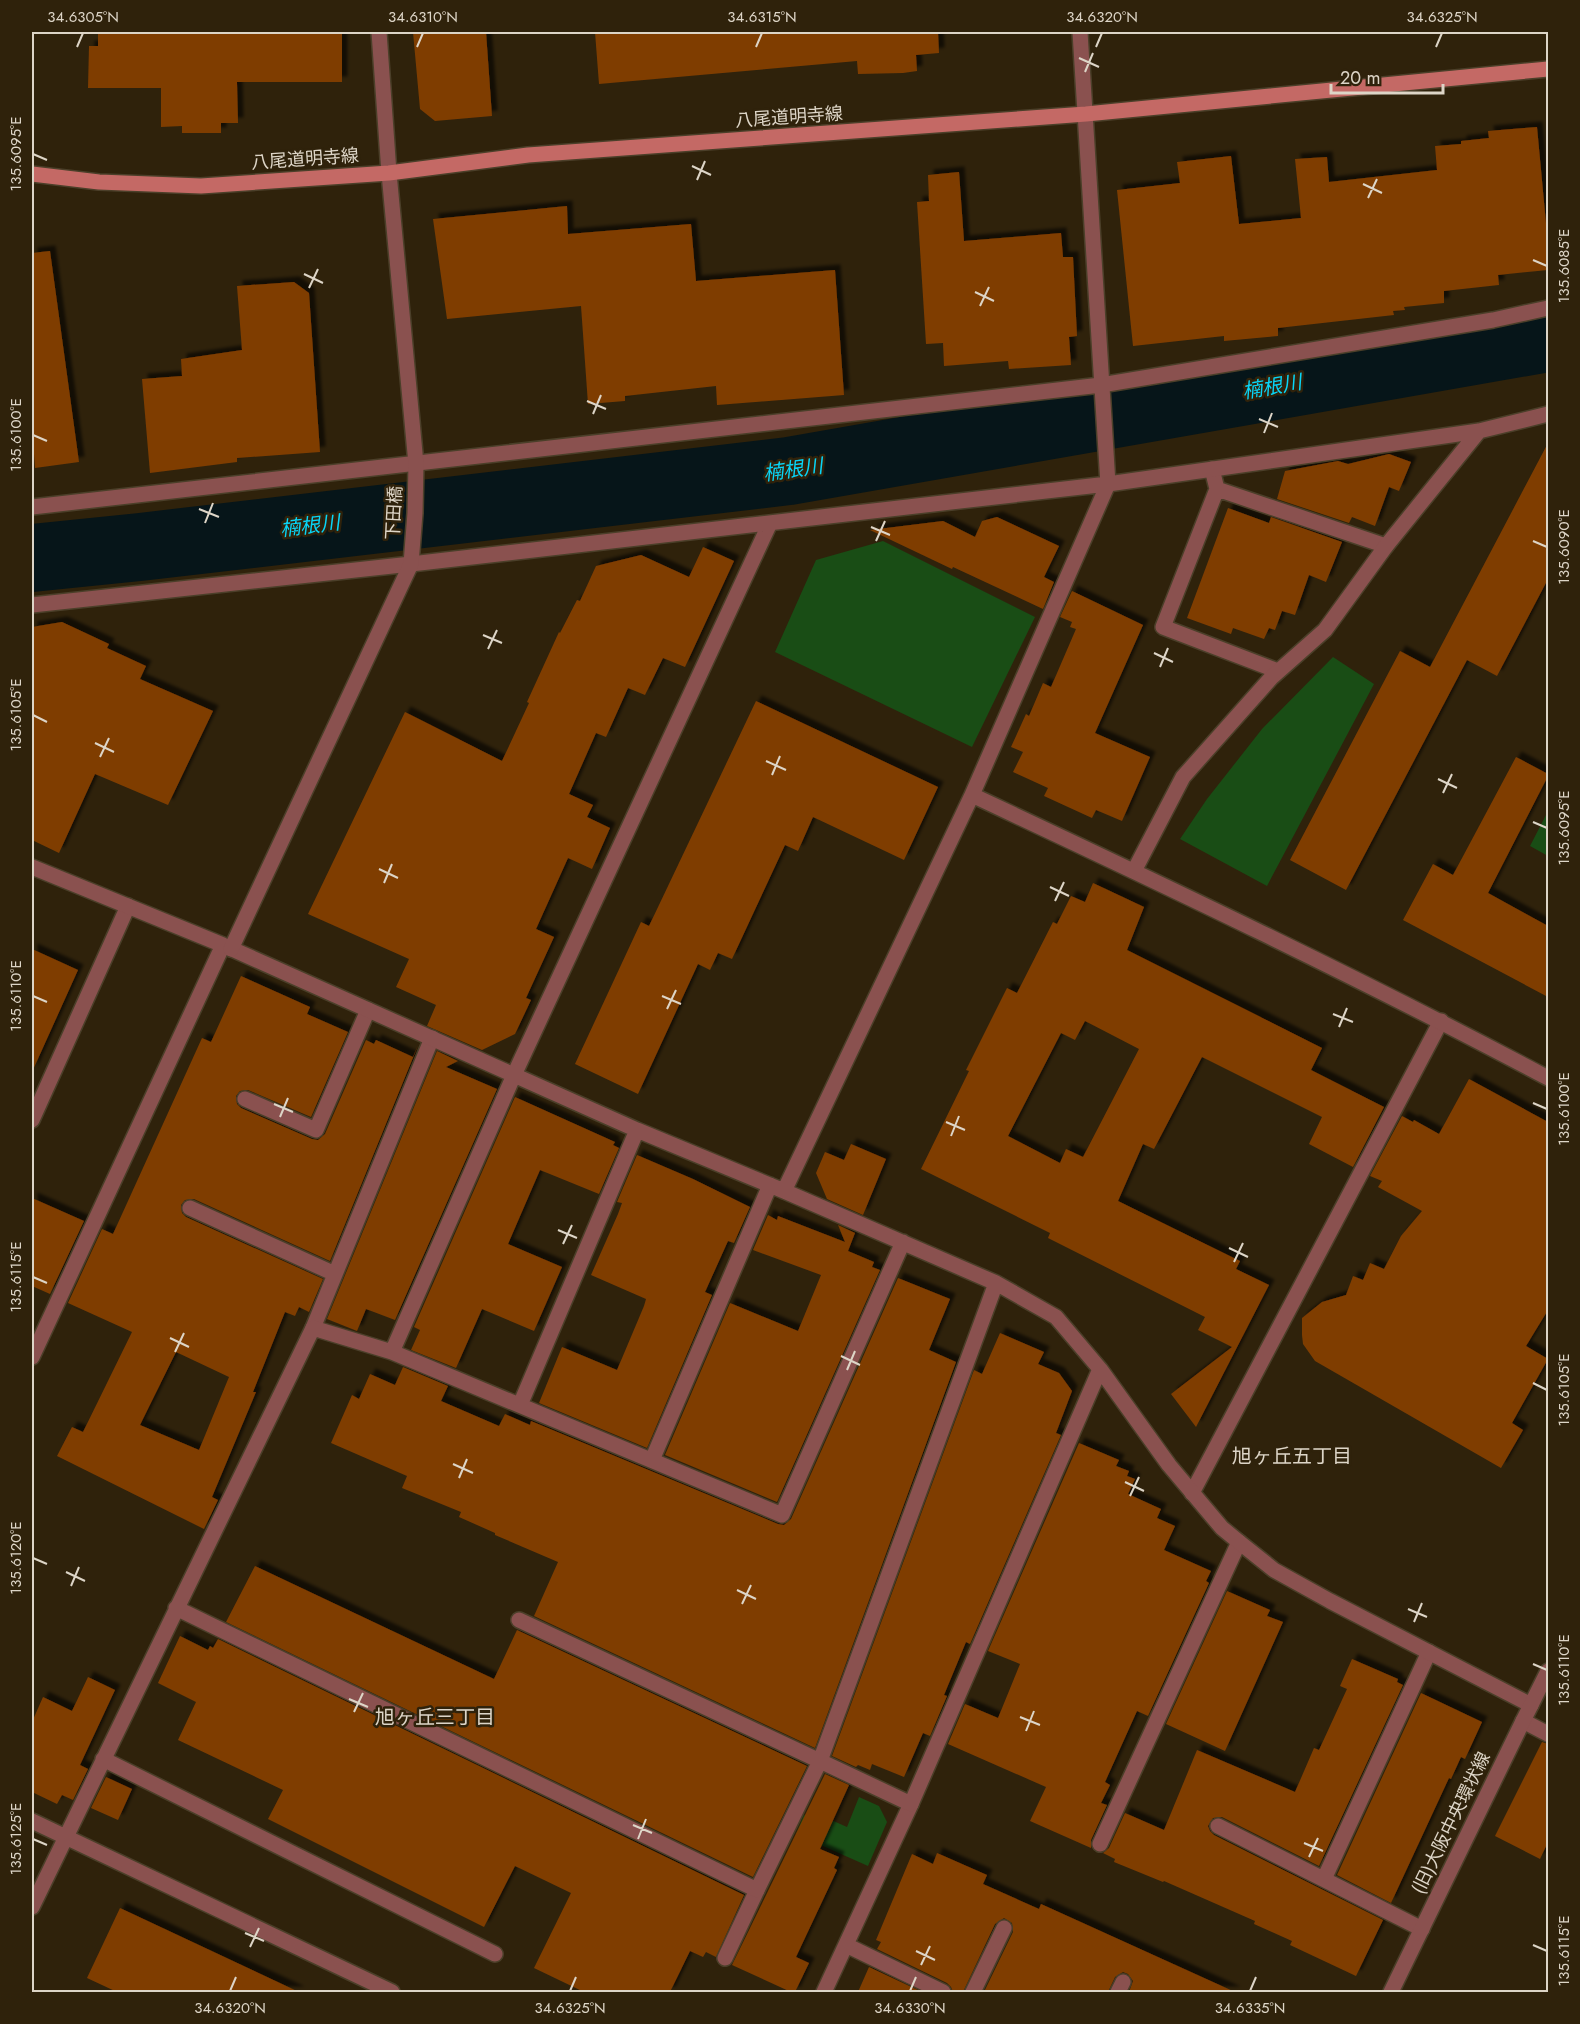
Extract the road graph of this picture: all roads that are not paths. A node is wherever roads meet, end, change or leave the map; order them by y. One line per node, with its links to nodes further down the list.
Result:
1 (379, 32): 5 (street, 下田橋)
2 (1080, 32): 4 (street)
3 (1548, 69): 4 (main road, 八尾道明寺線)
4 (1086, 114): 5 (main road, 八尾道明寺線); 8 (street)
5 (389, 172): 6 (main road, 八尾道明寺線); 11 (street, 下田橋)
6 (32, 174)
7 (1548, 308): 8 (street)
8 (1101, 385): 11 (street); 13 (street)
9 (1548, 414): 10 (street)
10 (1479, 431): 12 (street); 17 (street)
11 (416, 464): 15 (street); 18 (street, 下田橋)
12 (1212, 469): 13 (street); 14 (street)
13 (1108, 484): 16 (street); 21 (street)
14 (1217, 489): 17 (street); 20 (street)
15 (32, 507)
16 (770, 523): 18 (street); 29 (street)
17 (1386, 546): 20 (street)
18 (411, 564): 19 (street); 25 (street)
19 (32, 605)
20 (1278, 671): 23 (street)
21 (972, 795): 23 (street); 34 (street)
22 (32, 867): 24 (street)
23 (1134, 871): 27 (street)
24 (128, 906): 25 (street); 32 (street)
25 (227, 947): 26 (street); 41 (street)
26 (368, 1010): 28 (street); 31 (street)
27 (1441, 1021): 30 (street); 45 (street)
28 (432, 1038): 29 (street); 37 (street)
29 (514, 1076): 33 (street); 40 (street)
30 (1548, 1078)
31 (245, 1099)
32 (32, 1120)
33 (637, 1130): 34 (street); 43 (street)
34 (777, 1188): 36 (street); 44 (street)
35 (190, 1208): 37 (street)
36 (903, 1242): 38 (street); 44 (street)
37 (335, 1274): 39 (street)
38 (996, 1283): 42 (street); 55 (street)
39 (313, 1328): 40 (street); 47 (street)
40 (392, 1352): 43 (street)
41 (32, 1357)
42 (1100, 1369): 45 (street); 56 (street)
43 (520, 1405): 44 (street)
44 (652, 1460)
45 (1192, 1493): 46 (street)
46 (1239, 1542): 49 (street); 60 (street)
47 (176, 1608): 54 (street); 62 (street)
48 (519, 1620): 55 (street)
49 (1429, 1652): 51 (street); 61 (street)
50 (1548, 1671): 51 (street, (旧)大阪中央環状線)
51 (1531, 1705): 52 (street, (旧)大阪中央環状線)
52 (1522, 1721): 53 (street); 65 (street, (旧)大阪中央環状線)
53 (1548, 1734)
54 (103, 1759): 59 (street); 67 (street)
55 (820, 1761): 56 (street); 62 (street)
56 (911, 1804): 66 (street)
57 (32, 1821): 59 (street)
58 (1218, 1826): 61 (street)
59 (65, 1836): 63 (street); 69 (street)
60 (1100, 1844)
61 (1324, 1879): 65 (street)
62 (757, 1890): 68 (street)
63 (32, 1907)
64 (1004, 1928): 72 (street)
65 (1422, 1929): 73 (street, (旧)大阪中央環状線)
66 (846, 1945): 70 (street); 71 (street)
67 (495, 1954)
68 (725, 1958)
69 (392, 1992)
70 (824, 1992)
71 (943, 1992)
72 (973, 1992)
73 (1391, 1992)

